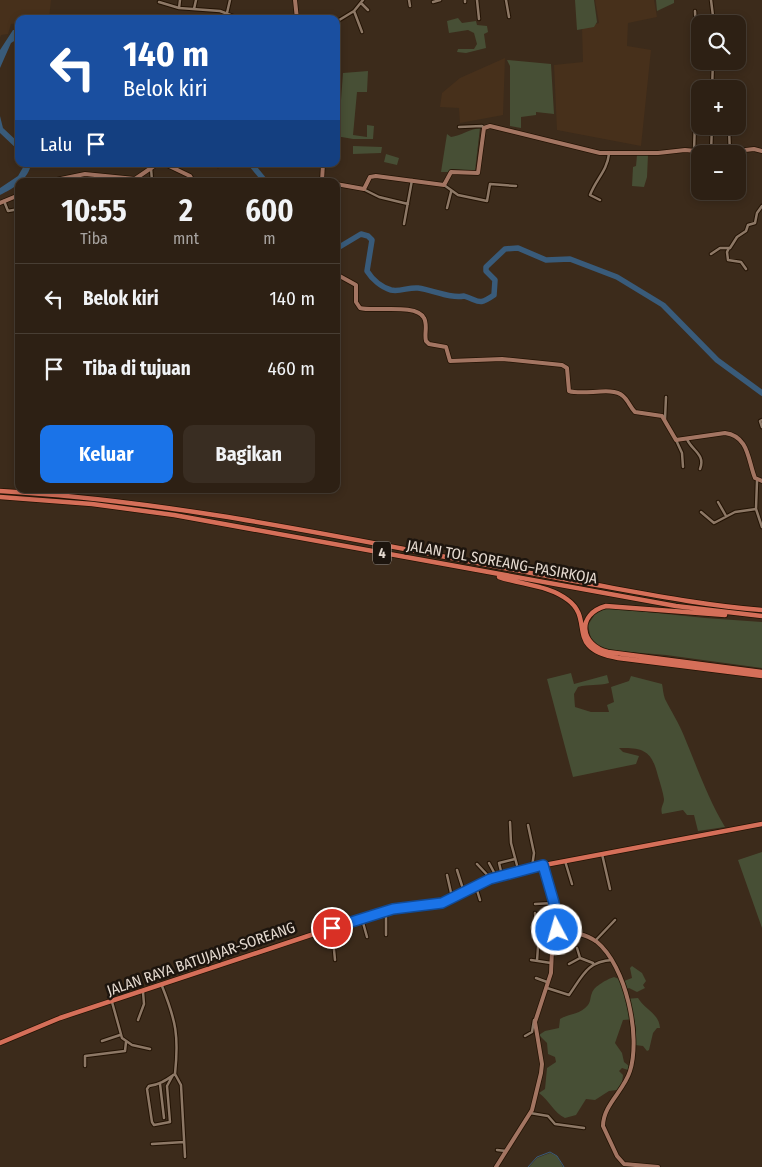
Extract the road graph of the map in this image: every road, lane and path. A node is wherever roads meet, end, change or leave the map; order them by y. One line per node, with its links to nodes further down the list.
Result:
1 (180, 0): 14 (street)
2 (196, 0): 15 (street)
3 (230, 0): 19 (street)
4 (295, 0): 21 (street)
5 (409, 0): 13 (street)
6 (440, 0): 12 (street)
7 (477, 0): 25 (street)
8 (506, 0): 24 (street)
9 (711, 0): 23 (street)
10 (362, 1): 16 (street); 17 (street)
11 (159, 2): 14 (street)
12 (433, 2)
13 (410, 6)
14 (178, 8): 15 (street)
15 (194, 9): 19 (street)
16 (368, 10)
17 (354, 11): 26 (street); 27 (street)
18 (695, 11): 22 (street)
19 (227, 13): 20 (street)
20 (232, 15)
21 (297, 15)
22 (695, 15)
23 (713, 15)
24 (509, 17)
25 (479, 19)
26 (340, 20)
27 (362, 32)
28 (459, 127): 29 (street)
29 (484, 128): 33 (street); 42 (street)
30 (691, 150): 33 (street)
31 (746, 150): 32 (street)
32 (762, 151)
33 (609, 153): 47 (street)
34 (151, 167): 38 (street)
35 (171, 167): 39 (street)
36 (63, 178): 37 (street)
37 (112, 178)
38 (138, 178)
39 (191, 178)
40 (412, 180): 42 (street); 44 (street); 49 (street)
41 (340, 184): 44 (street)
42 (444, 185): 45 (street)
43 (516, 186): 45 (street)
44 (363, 189): 49 (street)
45 (451, 192): 51 (street)
46 (15, 196): 48 (street)
47 (600, 200)
48 (2, 202): 52 (street)
49 (408, 204): 53 (street)
50 (762, 206): 54 (street)
51 (447, 208)
52 (15, 210)
53 (404, 224)
54 (729, 248): 55 (street); 56 (street)
55 (711, 254)
56 (746, 269)
57 (340, 276): 59 (street)
58 (666, 396): 59 (street)
59 (665, 419): 63 (street)
60 (762, 420): 61 (street)
61 (762, 426)
62 (688, 438): 63 (street); 65 (street); 66 (street)
63 (676, 440): 64 (street)
64 (683, 467)
65 (700, 469)
66 (760, 481): 72 (street)
67 (0, 492): 68 (highway, JALAN TOL SOREANG–PASIRKOJA / 4)
68 (15, 493)
69 (17, 493): 77 (highway, JALAN TOL SOREANG–PASIRKOJA / 4)
70 (0, 497): 76 (highway, JALAN TOL SOREANG–PASIRKOJA / 4)
71 (718, 502): 74 (street)
72 (756, 509): 74 (street); 75 (street)
73 (701, 512): 74 (street)
74 (726, 516)
75 (762, 527)
76 (488, 573): 78 (highway, JALAN TOL SOREANG–PASIRKOJA / 4); 81 (highway)
77 (762, 610)
78 (731, 614): 79 (highway, JALAN TOL SOREANG–PASIRKOJA / 4); 80 (highway)
79 (762, 616)
80 (762, 672)
81 (762, 676)
82 (510, 822): 86 (street)
83 (762, 824): 85 (highway, JALAN RAYA BATUJAJAR-SOREANG)
84 (528, 825): 91 (street)
85 (602, 854): 89 (highway, JALAN RAYA BATUJAJAR-SOREANG); 100 (street)
86 (515, 859): 93 (street); 95 (street)
87 (490, 863): 96 (street)
88 (477, 864): 97 (street)
89 (566, 864): 90 (highway, JALAN RAYA BATUJAJAR-SOREANG); 98 (street)
90 (543, 865): 91 (highway, JALAN RAYA BATUJAJAR-SOREANG); 104 (street)
91 (532, 866): 93 (highway, JALAN RAYA BATUJAJAR-SOREANG)
92 (457, 870): 101 (street)
93 (518, 870): 95 (highway, JALAN RAYA BATUJAJAR-SOREANG)
94 (447, 875): 102 (street)
95 (503, 876): 96 (highway, JALAN RAYA BATUJAJAR-SOREANG)
96 (496, 878): 97 (highway, JALAN RAYA BATUJAJAR-SOREANG)
97 (490, 879): 99 (highway, JALAN RAYA BATUJAJAR-SOREANG)
98 (572, 884)
99 (475, 886): 101 (highway, JALAN RAYA BATUJAJAR-SOREANG); 103 (street)
100 (610, 889)
101 (464, 892): 102 (highway, JALAN RAYA BATUJAJAR-SOREANG)
102 (452, 899): 106 (highway, JALAN RAYA BATUJAJAR-SOREANG)
103 (480, 900)
104 (554, 903): 105 (street); 109 (street)
105 (535, 904)
106 (387, 912): 108 (highway, JALAN RAYA BATUJAJAR-SOREANG); 114 (street)
107 (535, 913): 117 (street)
108 (362, 919): 112 (highway, JALAN RAYA BATUJAJAR-SOREANG); 115 (street)
109 (556, 919): 111 (street); 113 (street)
110 (615, 920): 116 (street)
111 (542, 922)
112 (332, 928): 121 (street); 130 (highway, JALAN RAYA BATUJAJAR-SOREANG)
113 (557, 930): 116 (street); 117 (street)
114 (386, 935)
115 (367, 937)
116 (596, 941): 123 (street)
117 (554, 942): 125 (street)
118 (538, 948): 124 (street)
119 (576, 948): 120 (street)
120 (580, 958): 126 (street); 127 (street)
121 (335, 960)
122 (531, 960): 124 (street)
123 (612, 960): 126 (street); 152 (street)
124 (537, 961): 125 (street)
125 (552, 963): 129 (street)
126 (593, 963): 129 (street)
127 (569, 964)
128 (536, 978): 129 (street)
129 (548, 985): 133 (street)
130 (162, 986): 131 (highway, JALAN RAYA BATUJAJAR-SOREANG); 142 (street)
131 (143, 992): 132 (highway, JALAN RAYA BATUJAJAR-SOREANG); 134 (street)
132 (112, 1002): 135 (street); 139 (highway, JALAN RAYA BATUJAJAR-SOREANG)
133 (536, 1017): 136 (street); 144 (street)
134 (138, 1020)
135 (120, 1035): 137 (street); 138 (street)
136 (525, 1036)
137 (102, 1041)
138 (126, 1042): 140 (street); 141 (street)
139 (0, 1043)
140 (150, 1050)
141 (85, 1066)
142 (174, 1075): 143 (street); 143 (street); 147 (street)
143 (160, 1084): 145 (street)
144 (530, 1113): 146 (street); 150 (street)
145 (164, 1118)
146 (584, 1128)
147 (184, 1142): 148 (street); 151 (street)
148 (152, 1144)
149 (497, 1150): 150 (street)
150 (507, 1151): 153 (street)
151 (185, 1157)
152 (625, 1166): 154 (street)
153 (496, 1167)
154 (658, 1167)

